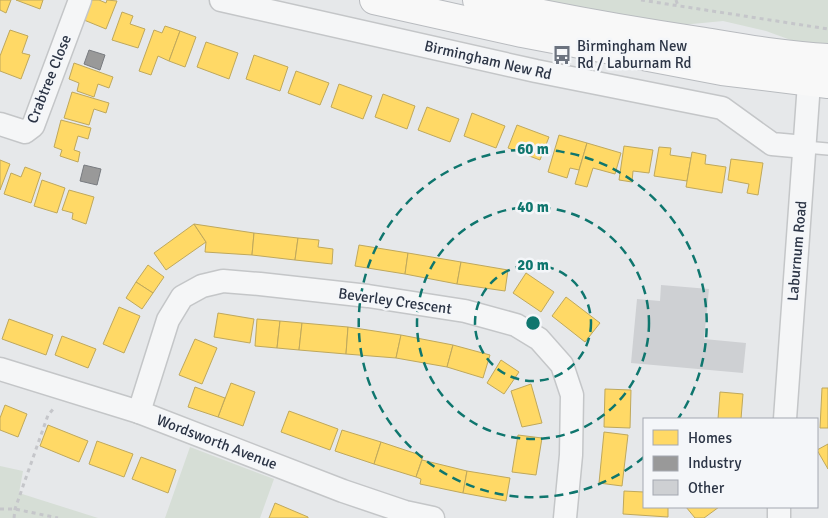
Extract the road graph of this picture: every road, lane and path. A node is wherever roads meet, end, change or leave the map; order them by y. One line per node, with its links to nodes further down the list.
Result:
1 (80, 0): 10 (street, Crabtree Close)
2 (221, 0): 11 (street, Birmingham New Rd)
3 (374, 0): 9 (highway)
4 (477, 0): 9 (highway)
5 (641, 0): 7 (path)
6 (676, 0): 7 (path)
7 (678, 6): 8 (path)
8 (828, 29)
9 (819, 70): 11 (street, Laburnum Road)
10 (0, 124)
11 (805, 148): 12 (lane); 16 (street, Laburnum Road)
12 (828, 149)
13 (0, 369): 15 (street, Wordsworth Avenue)
14 (58, 403): 18 (path)
15 (139, 412): 21 (street, Wordsworth Avenue); 22 (street, Beverley Crescent)
16 (785, 418)
17 (0, 509): 18 (path)
18 (15, 509): 19 (path); 20 (path)
19 (14, 518)
20 (58, 518)
21 (434, 518)
22 (565, 518)

